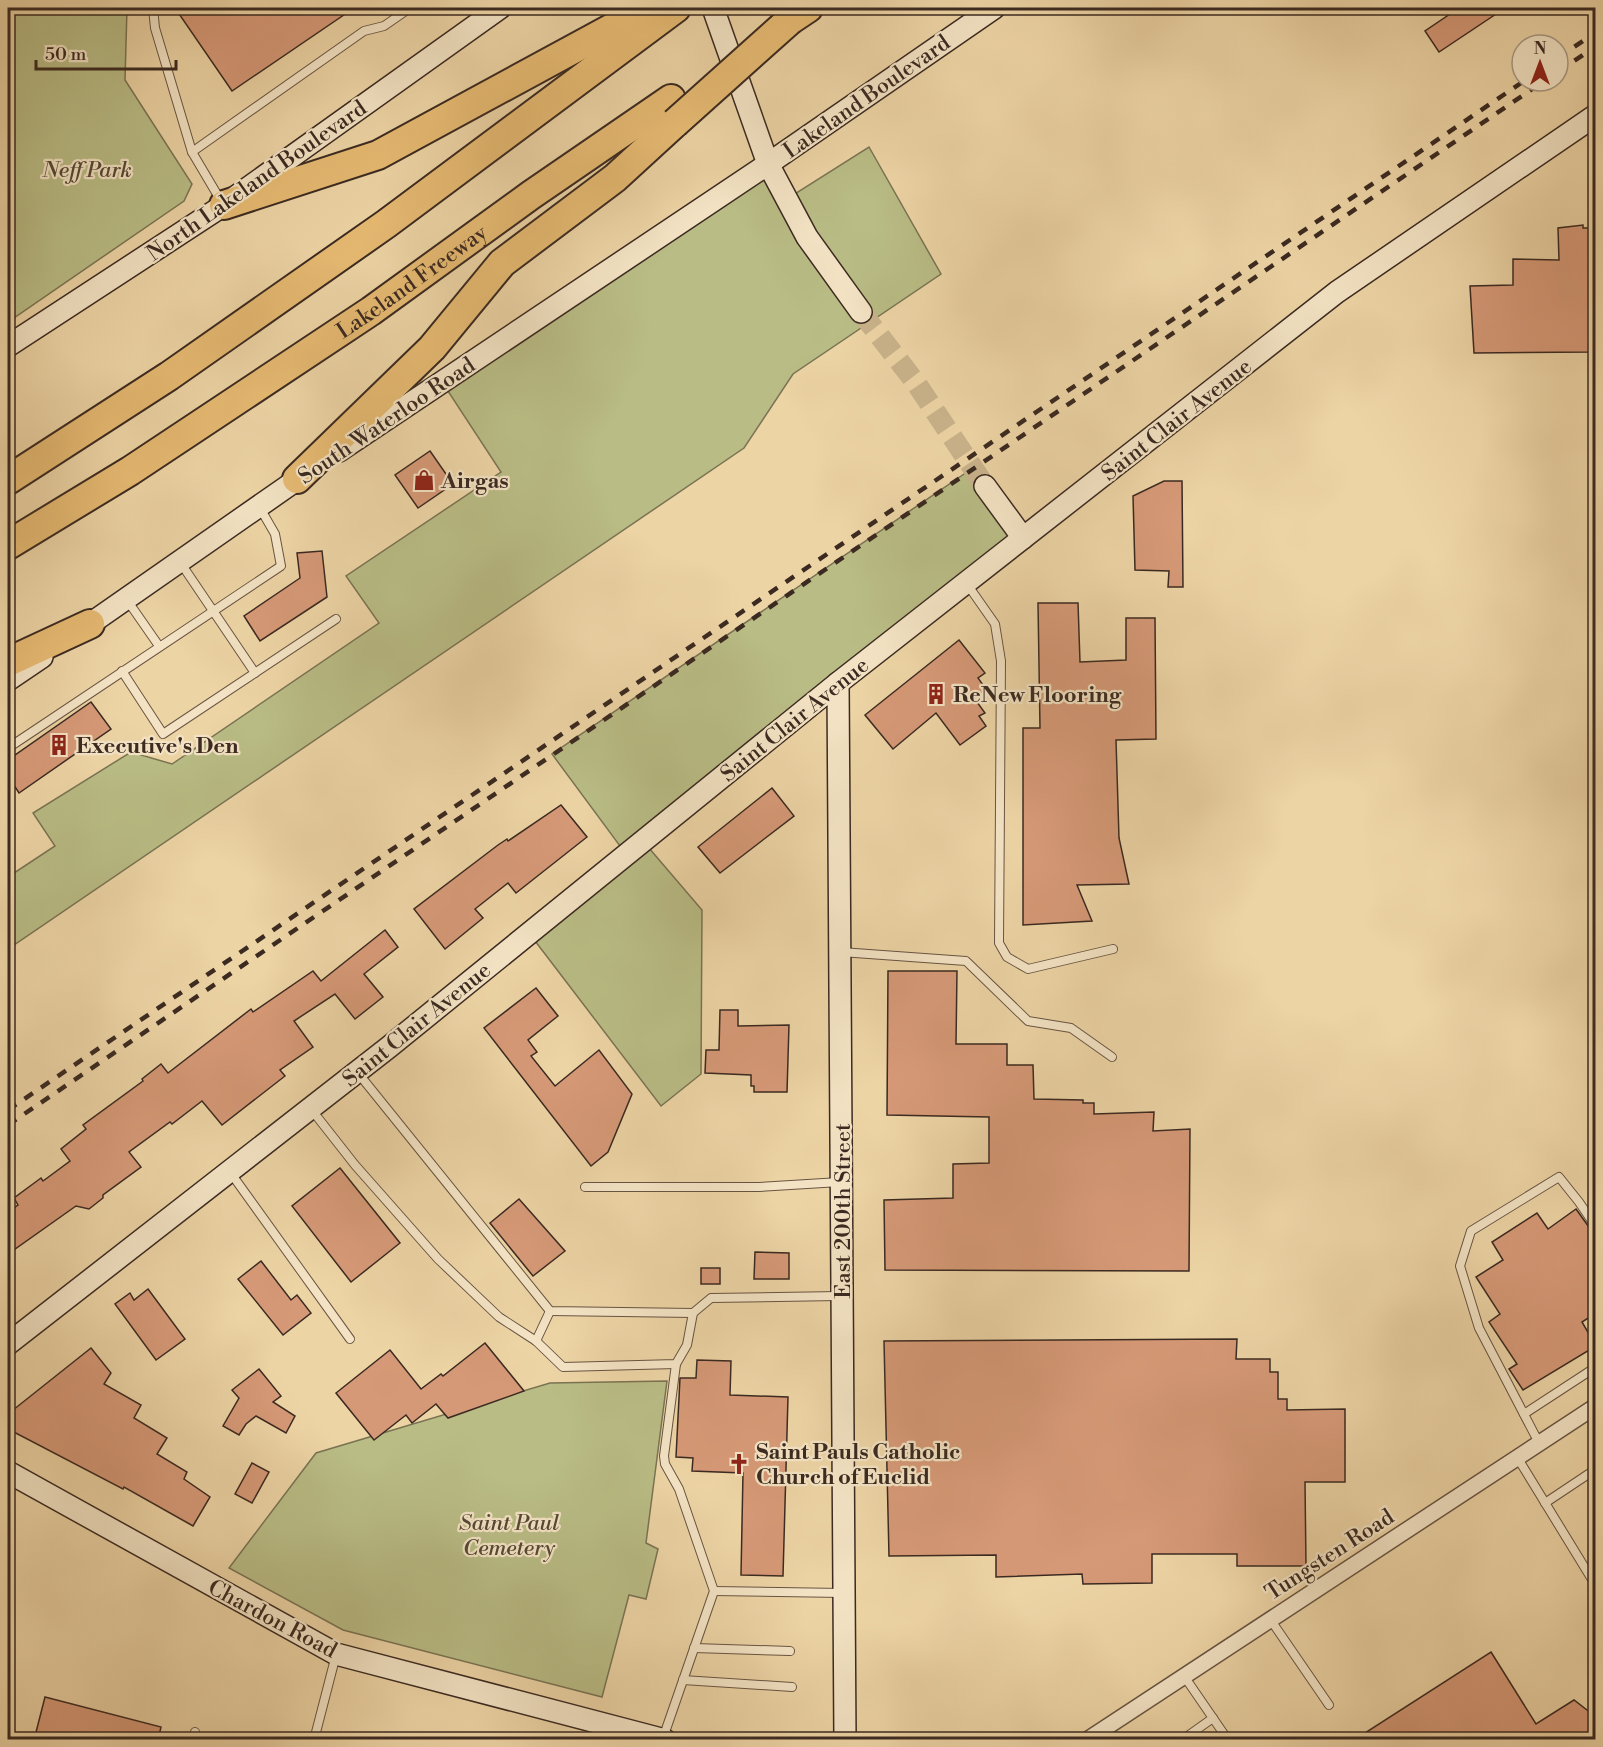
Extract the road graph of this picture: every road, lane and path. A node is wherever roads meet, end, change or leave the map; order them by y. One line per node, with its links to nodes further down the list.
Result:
1 (153, 8): 11 (lane)
2 (410, 8): 11 (lane)
3 (500, 8): 13 (street, North Lakeland Boulevard)
4 (676, 8): 8 (highway)
5 (714, 8): 12 (street)
6 (994, 8): 12 (street, Lakeland Boulevard)
7 (799, 14): 9 (highway, Lakeland Freeway, bridge)
8 (644, 17): 13 (highway); 17 (highway)
9 (673, 111): 16 (highway); 21 (highway, Lakeland Freeway)
10 (1596, 115): 20 (street, Saint Clair Avenue)
11 (192, 152): 13 (lane)
12 (768, 164): 14 (street); 16 (street, South Waterloo Road)
13 (224, 205): 15 (street, North Lakeland Boulevard)
14 (861, 312)
15 (8, 346)
16 (297, 479): 19 (street, South Waterloo Road)
17 (8, 480)
18 (985, 486): 20 (street)
19 (259, 506): 22 (street, South Waterloo Road); 25 (lane)
20 (1023, 538): 23 (street, Saint Clair Avenue)
21 (8, 545)
22 (180, 561): 24 (street, South Waterloo Road); 25 (lane)
23 (966, 583): 33 (street, Saint Clair Avenue); 35 (lane)
24 (126, 598): 27 (street, South Waterloo Road); 28 (lane)
25 (214, 611): 28 (lane); 31 (lane)
26 (336, 619): 31 (lane)
27 (90, 624): 29 (highway); 32 (street, South Waterloo Road)
28 (159, 646): 30 (lane)
29 (8, 662)
30 (122, 671): 31 (lane); 34 (lane)
31 (255, 673)
32 (8, 680)
33 (838, 683): 36 (street, East 200th Street); 38 (street, Saint Clair Avenue)
34 (8, 748)
35 (1113, 949)
36 (840, 952): 37 (lane); 41 (street, East 200th Street)
37 (1112, 1057)
38 (357, 1072): 39 (street, Saint Clair Avenue); 45 (lane)
39 (310, 1108): 40 (street, Saint Clair Avenue); 48 (lane)
40 (229, 1171): 47 (lane); 49 (street, Saint Clair Avenue)
41 (842, 1181): 42 (lane); 44 (street, East 200th Street)
42 (585, 1187)
43 (1596, 1227): 53 (lane)
44 (842, 1296): 46 (lane); 61 (street, East 200th Street)
45 (550, 1311): 46 (lane); 48 (lane)
46 (693, 1312): 50 (lane)
47 (350, 1339)
48 (536, 1341): 50 (lane)
49 (8, 1344)
50 (676, 1364): 60 (lane)
51 (1596, 1367): 53 (lane)
52 (1596, 1406): 54 (street, Tungsten Road)
53 (1524, 1414): 54 (lane)
54 (1539, 1443): 55 (street, Tungsten Road)
55 (1517, 1457): 58 (lane); 62 (street, Tungsten Road)
56 (1596, 1469): 58 (lane)
57 (8, 1472): 65 (street, Chardon Road)
58 (1545, 1503): 59 (lane)
59 (1596, 1586)
60 (714, 1592): 61 (lane); 63 (lane)
61 (844, 1593): 73 (street, East 200th Street)
62 (1270, 1619): 66 (street, Tungsten Road); 69 (lane)
63 (694, 1648): 64 (lane); 67 (lane)
64 (790, 1651)
65 (336, 1654): 71 (street, Chardon Road); 72 (lane)
66 (1184, 1676): 70 (lane); 74 (street, Tungsten Road)
67 (683, 1680): 68 (lane); 71 (lane)
68 (792, 1687)
69 (1329, 1705)
70 (1213, 1718): 75 (lane); 76 (lane)
71 (664, 1739)
72 (314, 1740)
73 (845, 1740)
74 (1087, 1740)
75 (1182, 1740)
76 (1228, 1740)

